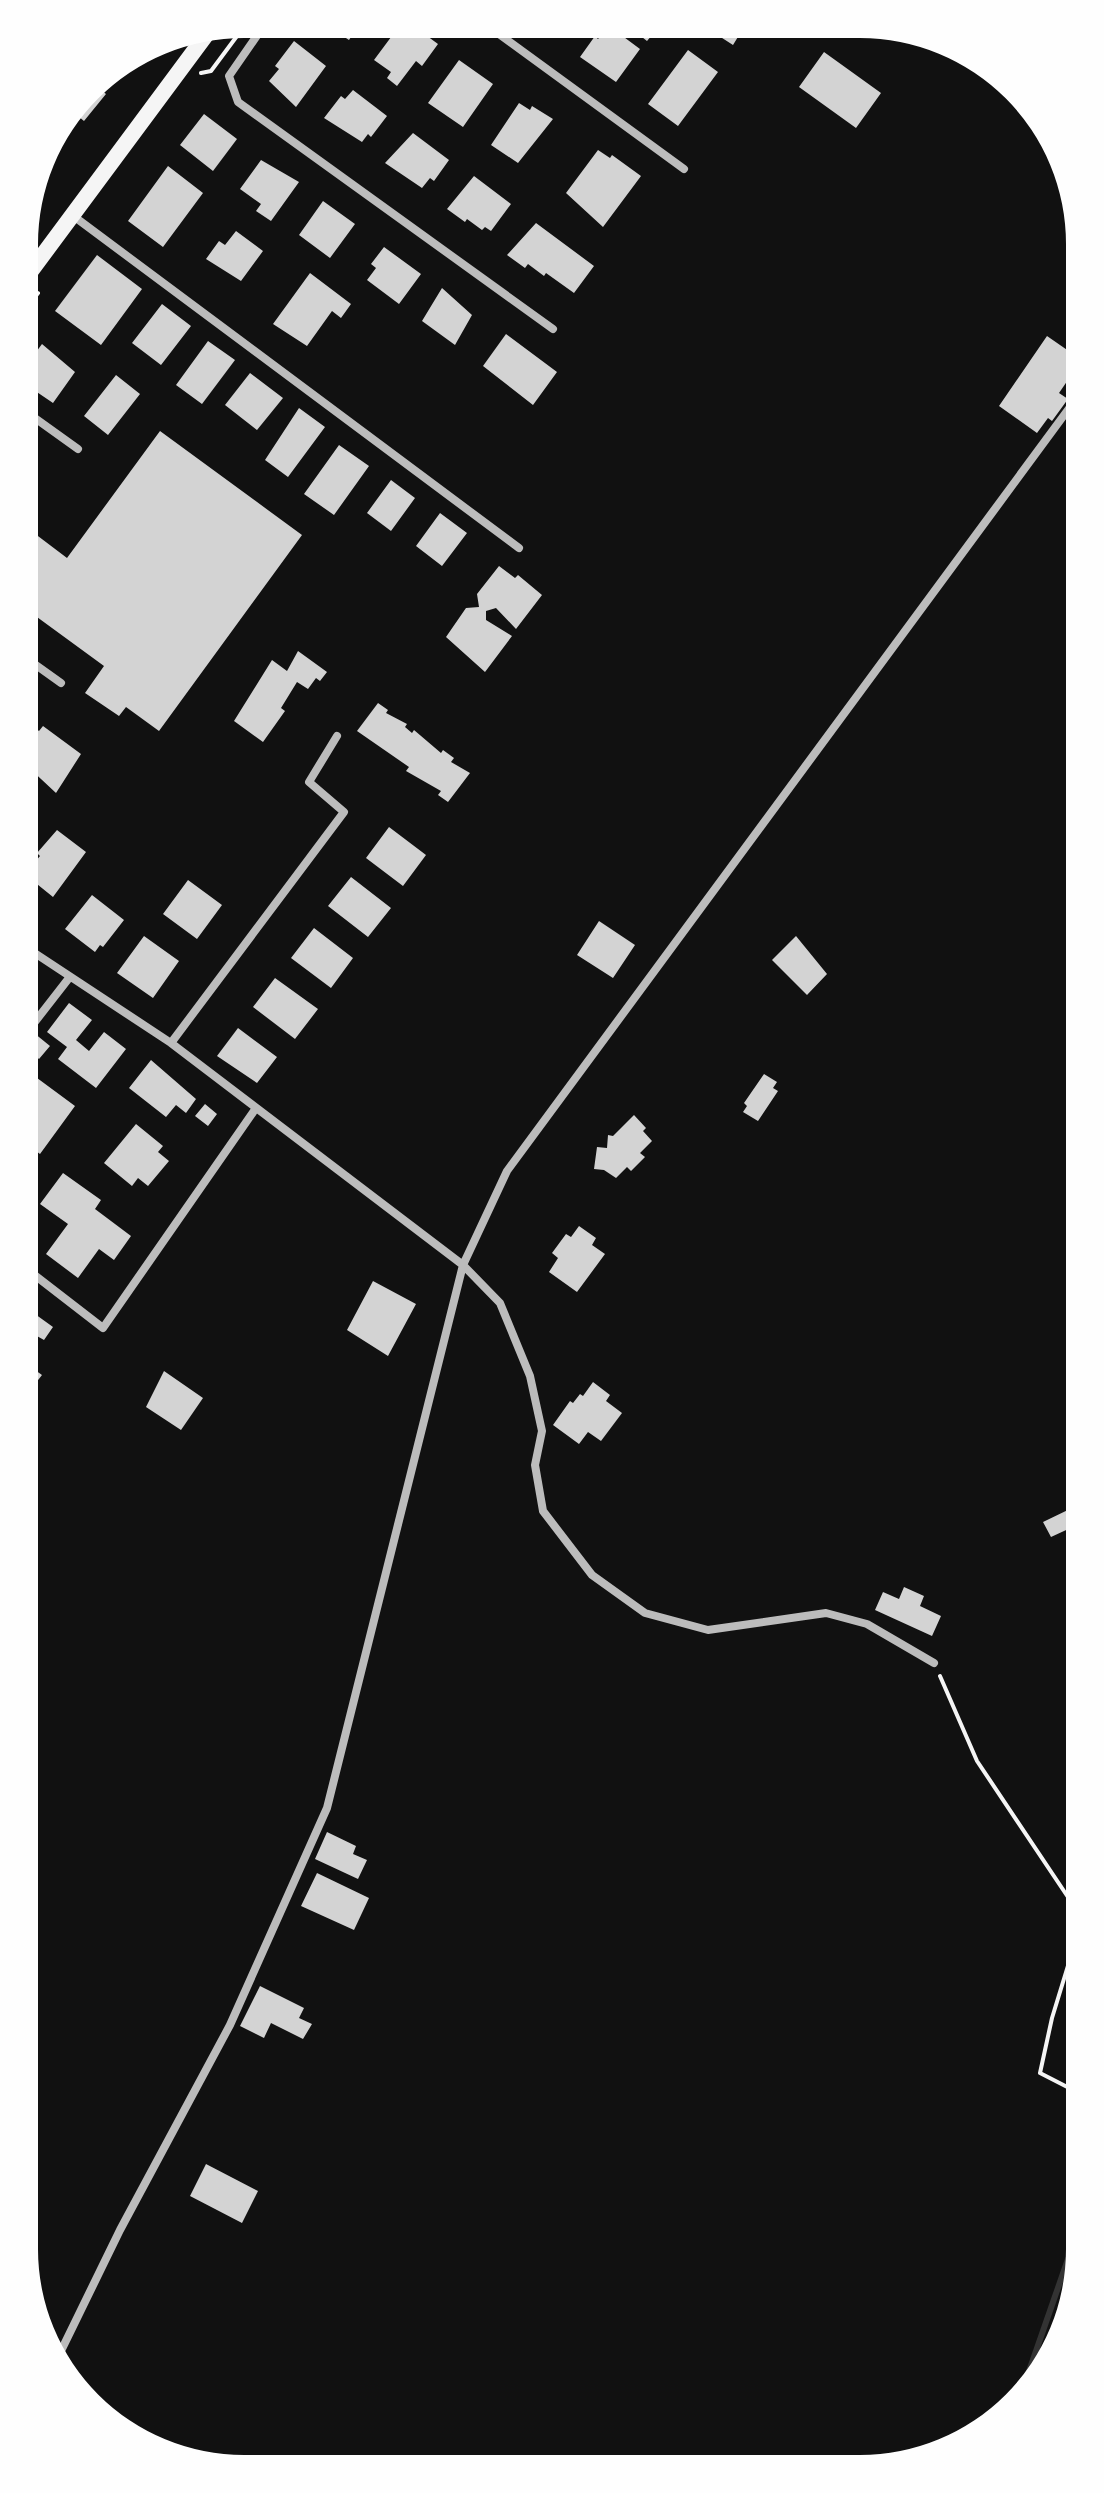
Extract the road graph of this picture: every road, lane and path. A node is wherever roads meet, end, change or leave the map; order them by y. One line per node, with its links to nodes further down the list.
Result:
1 (255, 38): 9 (street)
2 (504, 38): 6 (street)
3 (234, 39): 5 (path)
4 (200, 43): 7 (main road)
5 (201, 73)
6 (684, 169)
7 (72, 215): 8 (main road); 13 (street)
8 (38, 261)
9 (553, 329)
10 (1066, 412): 22 (street)
11 (38, 420): 12 (street)
12 (78, 449)
13 (519, 548)
14 (38, 667): 15 (street)
15 (61, 683)
16 (337, 736): 20 (street)
17 (38, 956): 18 (street)
18 (69, 978): 19 (street); 20 (street)
19 (38, 1018)
20 (171, 1043): 21 (street)
21 (256, 1108): 22 (street); 23 (street)
22 (463, 1265): 24 (street); 28 (street)
23 (38, 1278)
24 (934, 1663): 25 (path)
25 (1066, 1894)
26 (1066, 1972): 27 (path)
27 (1066, 2086)
28 (63, 2346)

